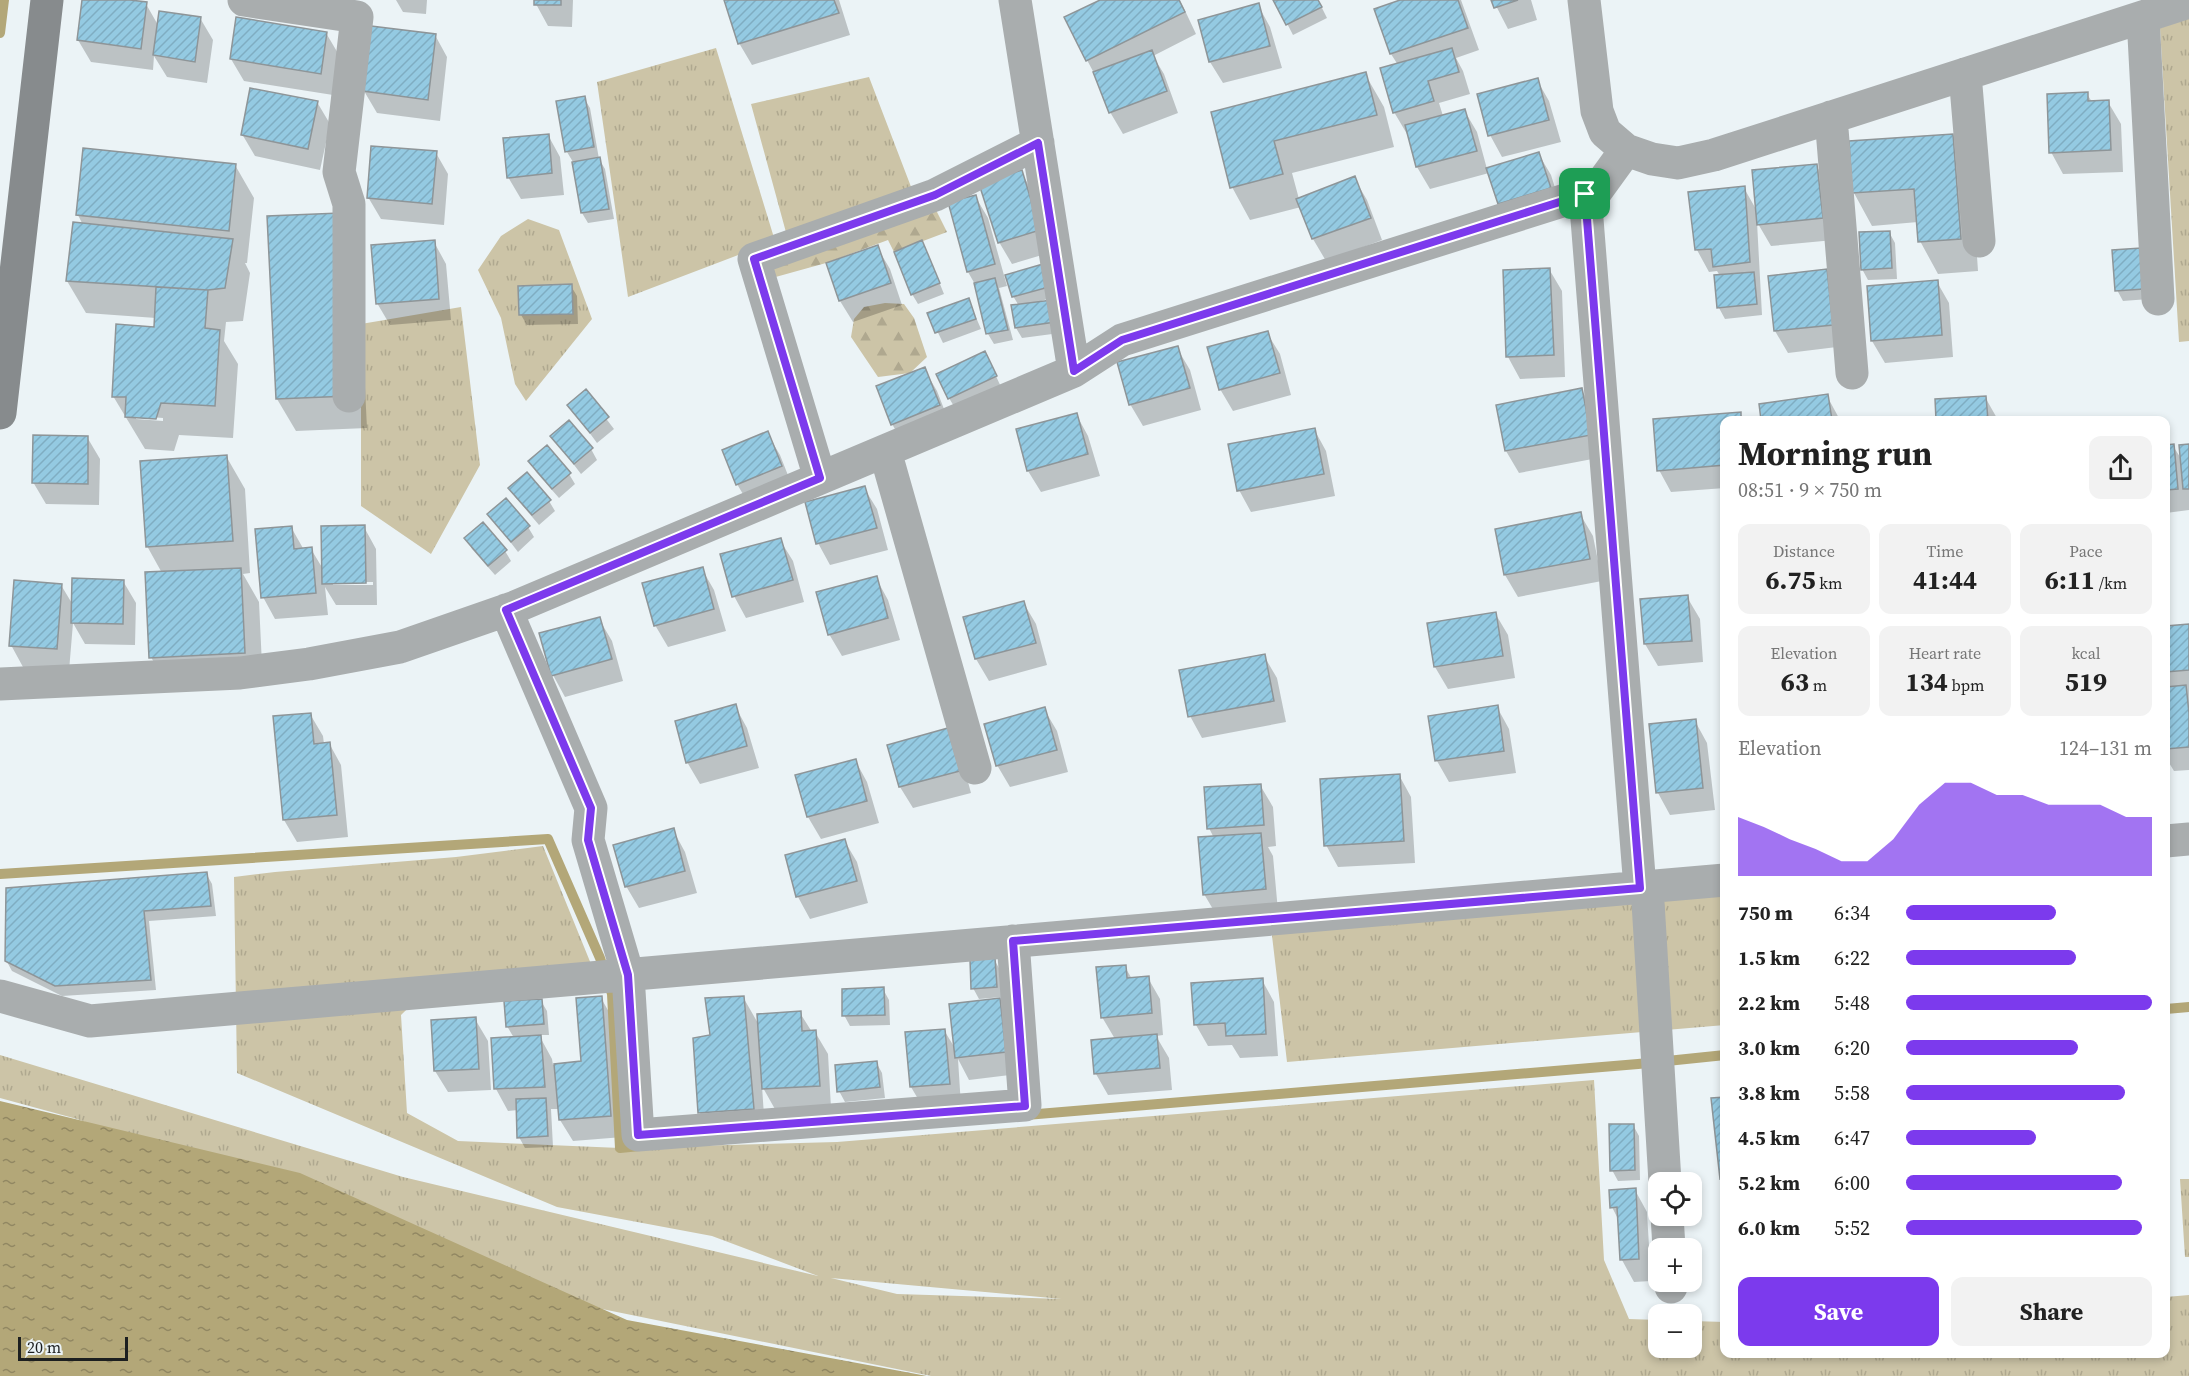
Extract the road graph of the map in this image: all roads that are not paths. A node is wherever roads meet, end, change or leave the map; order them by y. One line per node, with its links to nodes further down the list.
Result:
1 (47, 0): 17 (street)
2 (244, 0): 16 (street)
3 (1015, 0): 9 (street)
4 (1584, 0): 10 (street)
5 (2189, 2): 6 (street)
6 (2143, 17): 7 (street); 13 (street)
7 (1965, 74): 8 (street); 12 (street)
8 (1831, 117): 10 (street); 15 (street)
9 (1038, 143): 14 (street); 19 (street)
10 (1626, 150): 11 (street)
11 (1585, 194): 14 (street); 26 (street)
12 (1979, 241)
13 (2158, 299)
14 (1074, 371): 18 (street)
15 (1852, 373)
16 (349, 396)
17 (0, 413)
18 (885, 451): 19 (street); 22 (street)
19 (820, 478): 20 (street)
20 (506, 610): 21 (street); 28 (street)
21 (0, 684)
22 (975, 768)
23 (2189, 839): 24 (street)
24 (2170, 841)
25 (1720, 880): 26 (street)
26 (1643, 887): 27 (street); 30 (street)
27 (1013, 941): 28 (street); 28 (street)
28 (628, 975): 29 (street)
29 (0, 996)
30 (1664, 1172)

